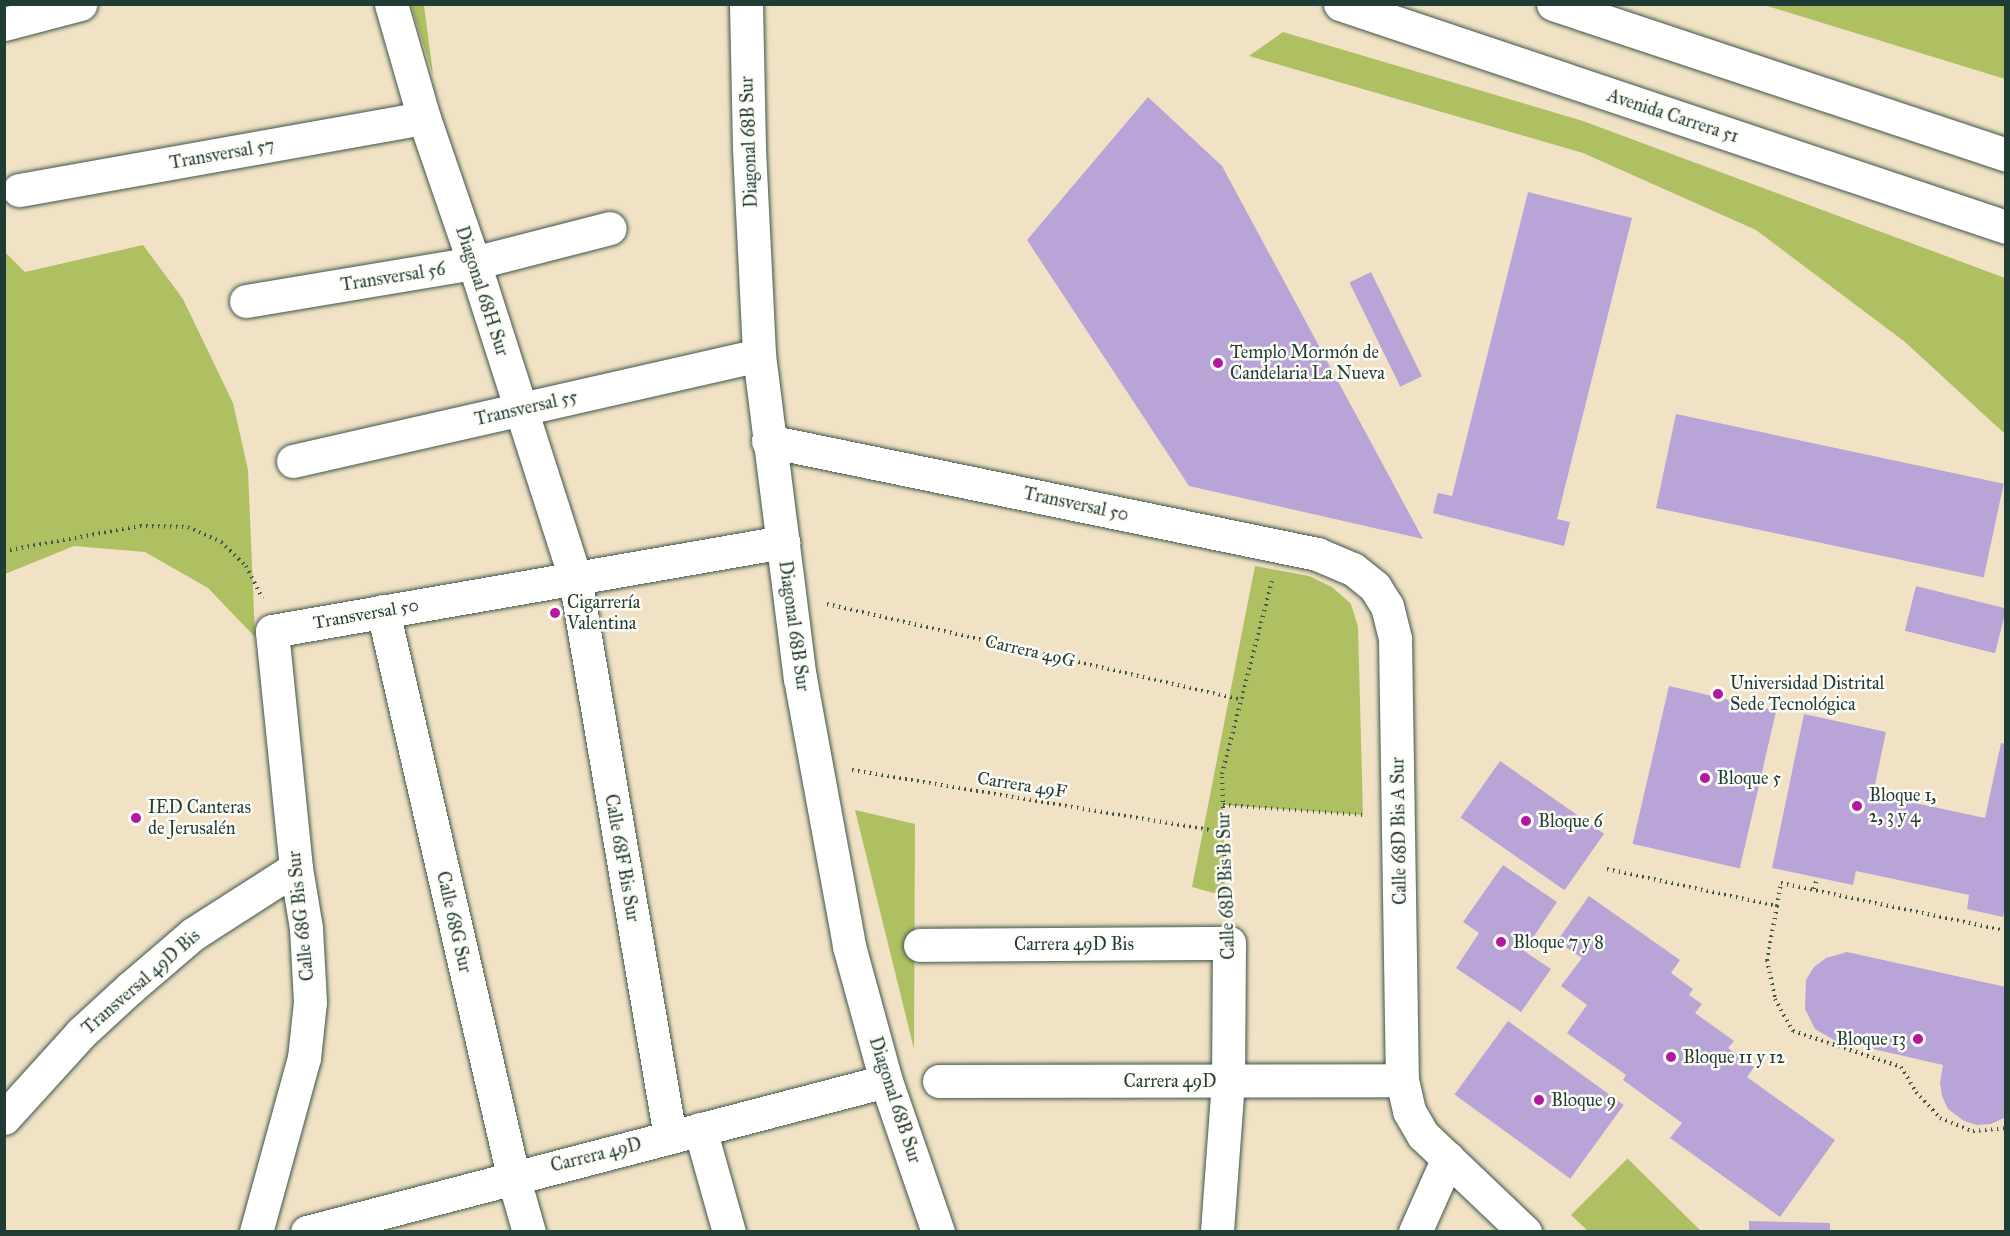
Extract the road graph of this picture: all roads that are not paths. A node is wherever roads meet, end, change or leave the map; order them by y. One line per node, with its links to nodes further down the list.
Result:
1 (80, 4): 6 (street)
2 (390, 4): 7 (street, Diagonal 68H Sur)
3 (746, 4): 14 (street, Diagonal 68B Sur)
4 (1340, 4): 10 (street, Avenida Carrera 51)
5 (1553, 4): 8 (street)
6 (4, 24)
7 (424, 118): 9 (street, Transversal 57); 12 (street, Diagonal 68H Sur)
8 (2006, 155)
9 (19, 190)
10 (2006, 227)
11 (610, 228): 12 (street, Transversal 56)
12 (474, 263): 13 (street, Transversal 56); 15 (street, Diagonal 68H Sur)
13 (246, 301)
14 (759, 355): 15 (street, Transversal 55); 16 (street, Diagonal 68B Sur)
15 (520, 410): 17 (street, Transversal 55); 19 (street, Diagonal 68H Sur)
16 (768, 441): 18 (street, Diagonal 68B Sur); 20 (street, Transversal 50)
17 (293, 462)
18 (783, 542): 19 (street, Transversal 50); 27 (street, Diagonal 68B Sur)
19 (575, 578): 21 (street, Transversal 50); 31 (street, Calle 68F Bis Sur)
20 (1375, 586): 26 (street, Calle 68D Bis A Sur)
21 (382, 611): 22 (street, Transversal 50); 33 (street, Calle 68G Sur)
22 (272, 631): 23 (street, Calle 68G Bis Sur)
23 (296, 868): 30 (street, Transversal 49D Bis); 35 (street, Calle 68G Bis Sur)
24 (1229, 943): 25 (street, Carrera 49D Bis); 29 (street, Calle 68D Bis B Sur)
25 (920, 945)
26 (1402, 1080): 29 (street, Carrera 49D); 32 (street, Calle 68D Bis A Sur)
27 (886, 1081): 31 (street, Carrera 49D); 39 (street, Diagonal 68B Sur)
28 (939, 1081): 29 (street, Carrera 49D)
29 (1228, 1081): 40 (street, Calle 68D Bis B Sur)
30 (4, 1118)
31 (685, 1133): 33 (street, Carrera 49D); 38 (street, Calle 68F Bis Sur)
32 (1448, 1158): 41 (street); 42 (street, Calle 68D Bis A Sur)
33 (513, 1176): 34 (street, Carrera 49D); 37 (street, Calle 68G Sur)
34 (382, 1222): 36 (street, Carrera 49D)
35 (256, 1232)
36 (307, 1232)
37 (529, 1232)
38 (729, 1232)
39 (938, 1232)
40 (1217, 1232)
41 (1415, 1232)
42 (1525, 1232)

